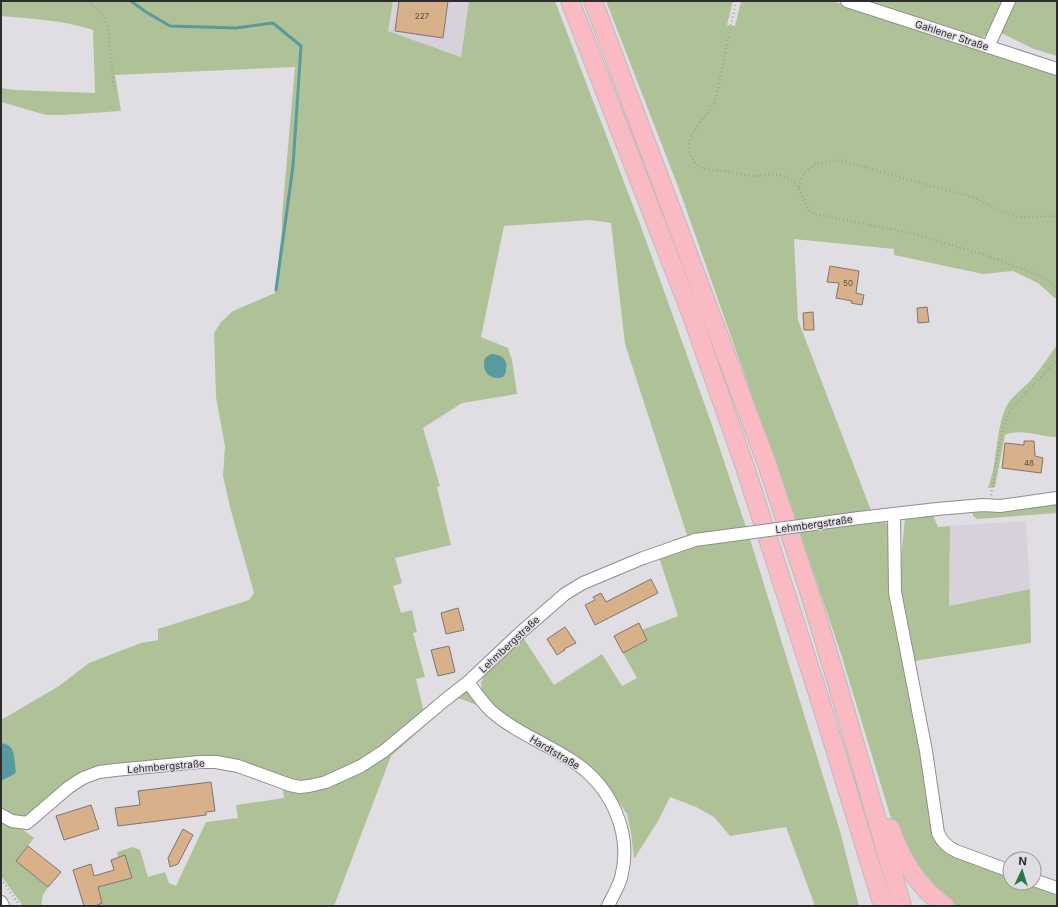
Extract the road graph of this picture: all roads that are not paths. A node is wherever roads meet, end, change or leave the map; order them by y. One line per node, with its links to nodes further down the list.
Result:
1 (570, 1): 18 (highway)
2 (593, 1): 10 (highway)
3 (847, 1): 5 (street, Gahlener Straße)
4 (1009, 1): 5 (street)
5 (988, 47): 6 (street, Gahlener Straße)
6 (1057, 69)
7 (1057, 498): 8 (street, Lehmbergstraße)
8 (894, 514): 9 (street, Lehmbergstraße, bridge); 12 (street)
9 (468, 682): 11 (street, Lehmbergstraße); 17 (street, Hardtstraße)
10 (838, 686): 19 (highway); 20 (highway)
11 (1, 815)
12 (1002, 868)
13 (1042, 883): 14 (street)
14 (1057, 888)
15 (1, 902): 16 (street)
16 (3, 906)
17 (608, 906)
18 (883, 906)
19 (902, 906)
20 (945, 906)

